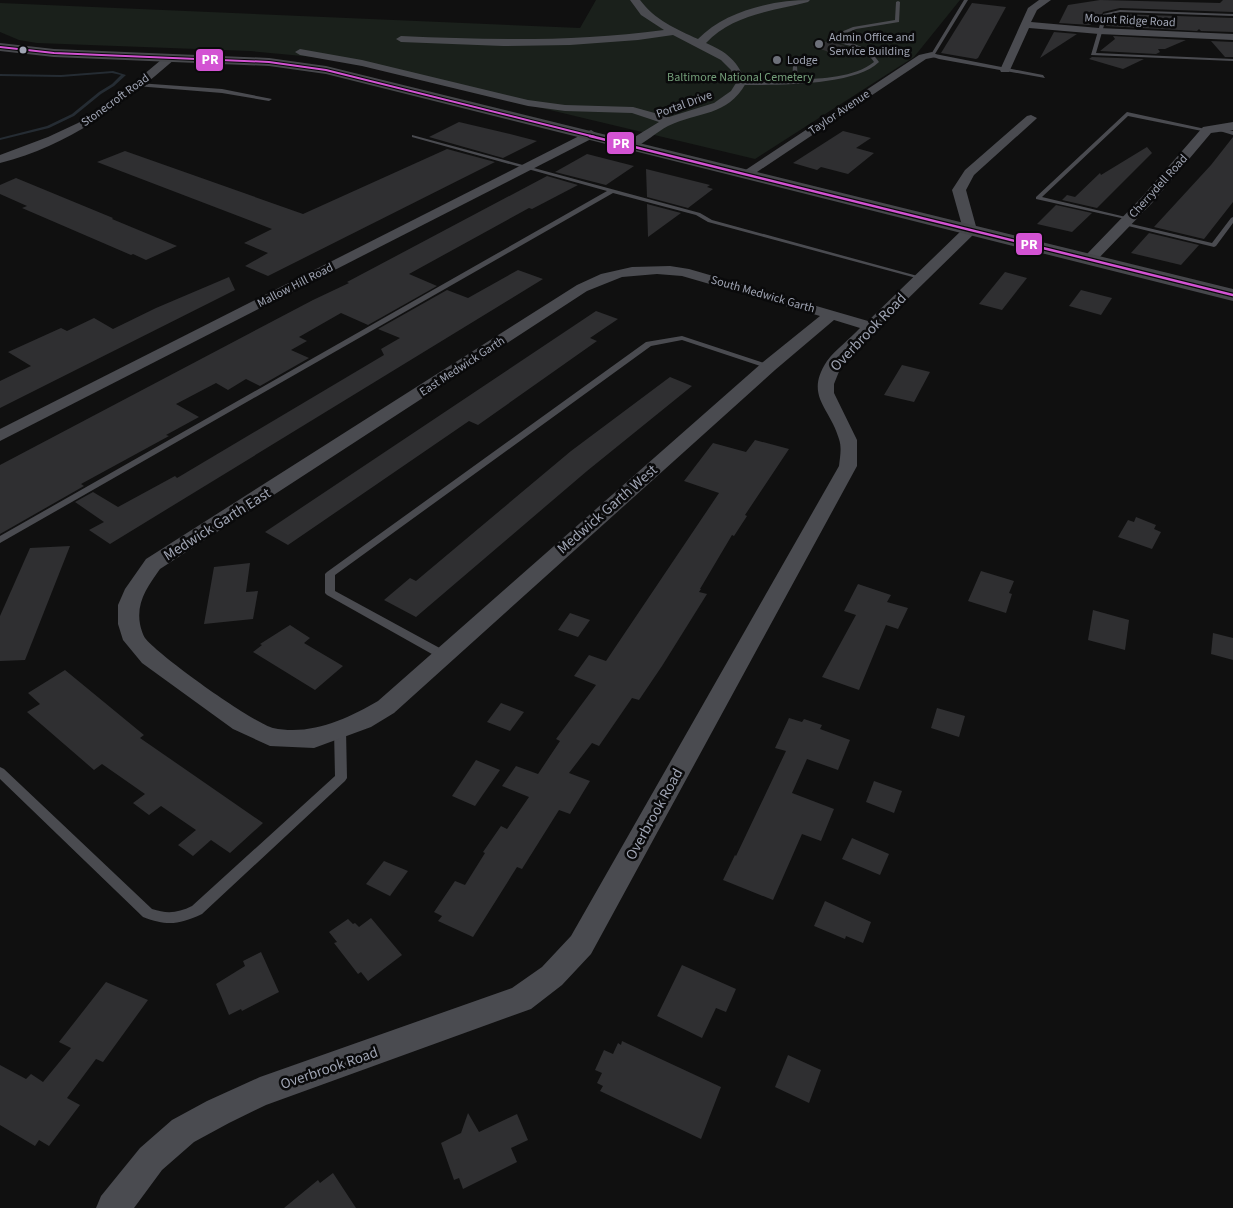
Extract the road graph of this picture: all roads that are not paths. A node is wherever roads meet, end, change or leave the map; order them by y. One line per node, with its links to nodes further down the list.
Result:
1 (636, 0): 8 (street)
2 (805, 0): 12 (street)
3 (966, 0): 15 (lane)
4 (1046, 0): 7 (street)
5 (898, 2): 21 (lane)
6 (1233, 16): 9 (lane)
7 (1026, 25): 9 (street, Mount Ridge Road); 19 (street)
8 (672, 32): 11 (street); 12 (street)
9 (1098, 32): 10 (street, Mount Ridge Road); 17 (lane)
10 (1233, 37)
11 (401, 39)
12 (699, 44): 22 (street)
13 (0, 47): 16 (main road)
14 (293, 50): 26 (street)
15 (932, 55): 19 (lane); 35 (street, Taylor Avenue)
16 (171, 57): 23 (street, Stonecroft Road); 30 (main road)
17 (1233, 60)
18 (795, 66): 21 (lane)
19 (1005, 70): 20 (lane)
20 (1043, 78)
21 (795, 81): 22 (lane)
22 (741, 83): 26 (street, Portal Drive)
23 (138, 85): 24 (lane); 33 (street, Stonecroft Road)
24 (269, 99)
25 (1031, 118): 39 (street)
26 (669, 121): 32 (street, Portal Drive)
27 (1233, 126): 28 (street)
28 (1211, 129): 29 (lane); 38 (street, Cherrydell Road); 38 (lane)
29 (1233, 133)
30 (590, 134): 32 (main road); 34 (street, Mallow Hill Road)
31 (414, 136): 34 (lane)
32 (632, 144): 35 (main road)
33 (0, 159)
34 (525, 167): 36 (lane); 47 (street, Mallow Hill Road)
35 (747, 173): 39 (main road)
36 (612, 191): 42 (lane); 49 (lane)
37 (1233, 219): 38 (lane)
38 (1126, 222): 40 (street, Cherrydell Road)
39 (970, 230): 40 (main road); 42 (street, Overbrook Road)
40 (1090, 259): 43 (main road)
41 (653, 268): 44 (street, South Medwick Garth); 48 (street, East Medwick Garth)
42 (922, 278): 45 (street, Overbrook Road)
43 (1233, 294)
44 (832, 314): 45 (street, South Medwick Garth); 46 (street, Medwick Garth West)
45 (873, 327): 54 (street, Overbrook Road)
46 (769, 366): 51 (street, Medwick Garth West); 51 (lane)
47 (0, 436)
48 (280, 484): 50 (street, Medwick Garth East)
49 (0, 540)
50 (153, 564): 52 (street, Medwick Garth West)
51 (443, 654): 52 (street, Medwick Garth West)
52 (340, 730): 53 (lane)
53 (0, 772)
54 (113, 1208)

